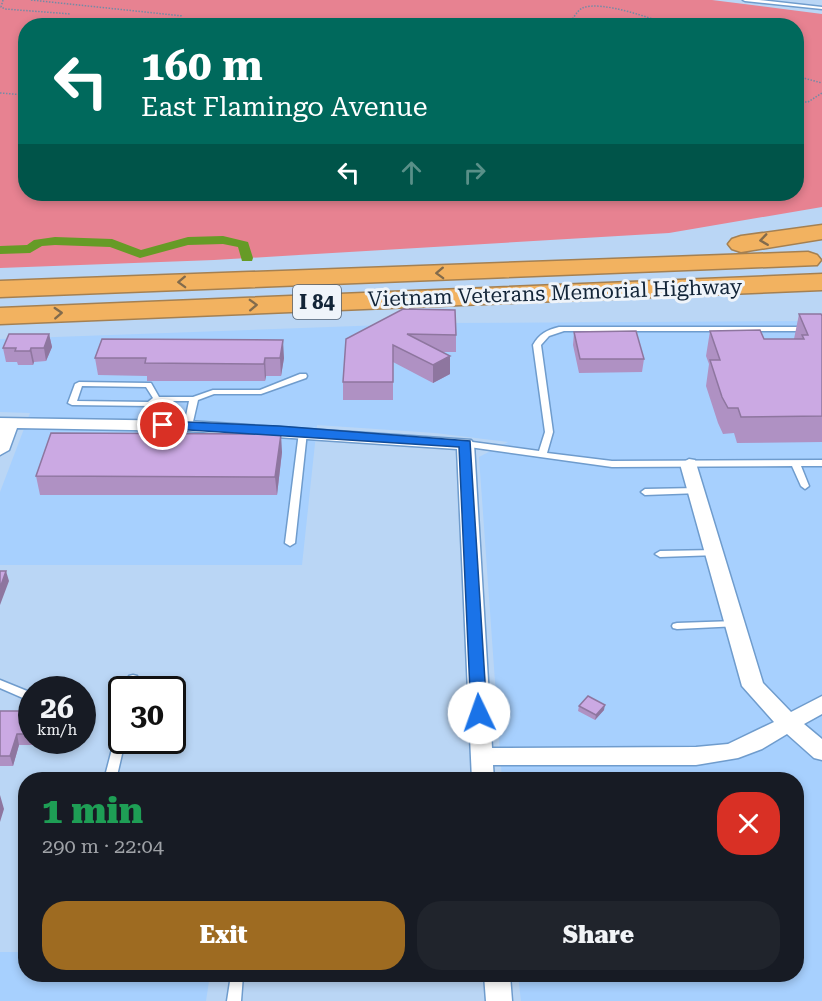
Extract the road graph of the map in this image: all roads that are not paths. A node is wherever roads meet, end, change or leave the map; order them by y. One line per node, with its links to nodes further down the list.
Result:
1 (745, 0): 2 (lane)
2 (822, 8)
3 (822, 232): 5 (highway, one-way to 5)
4 (822, 259): 5 (highway, Vietnam Veterans Memorial Highway / I 84)
5 (498, 270): 7 (highway, Vietnam Veterans Memorial Highway / I 84, one-way to 7)
6 (822, 282): 8 (highway, Vietnam Veterans Memorial Highway / I 84)
7 (0, 289)
8 (635, 290): 9 (highway); 10 (highway, Vietnam Veterans Memorial Highway / I 84, one-way to 8)
9 (822, 290)
10 (0, 316)
11 (822, 328): 20 (lane)
12 (303, 376): 14 (lane)
13 (157, 399): 13 (lane); 14 (lane)
14 (194, 399): 16 (lane)
15 (5, 424): 16 (street); 19 (street)
16 (188, 426): 17 (street)
17 (303, 432): 18 (street); 27 (lane)
18 (465, 444): 20 (lane); 38 (street)
19 (0, 450)
20 (542, 454): 23 (lane)
21 (822, 462): 22 (lane)
22 (795, 463): 23 (lane); 24 (lane)
23 (689, 464): 25 (street)
24 (805, 486)
25 (697, 491): 26 (lane); 28 (street)
26 (645, 492)
27 (290, 543)
28 (715, 553): 29 (lane); 30 (street)
29 (660, 554)
30 (735, 624): 31 (lane); 35 (street)
31 (677, 626)
32 (0, 684): 33 (lane)
33 (18, 692)
34 (822, 704): 35 (street)
35 (788, 723): 36 (street); 38 (street)
36 (822, 752)
37 (116, 754): 39 (lane)
38 (481, 757): 40 (street)
39 (112, 772)
40 (482, 772)
41 (236, 982): 43 (lane)
42 (498, 982): 44 (street)
43 (234, 1001)
44 (499, 1001)

